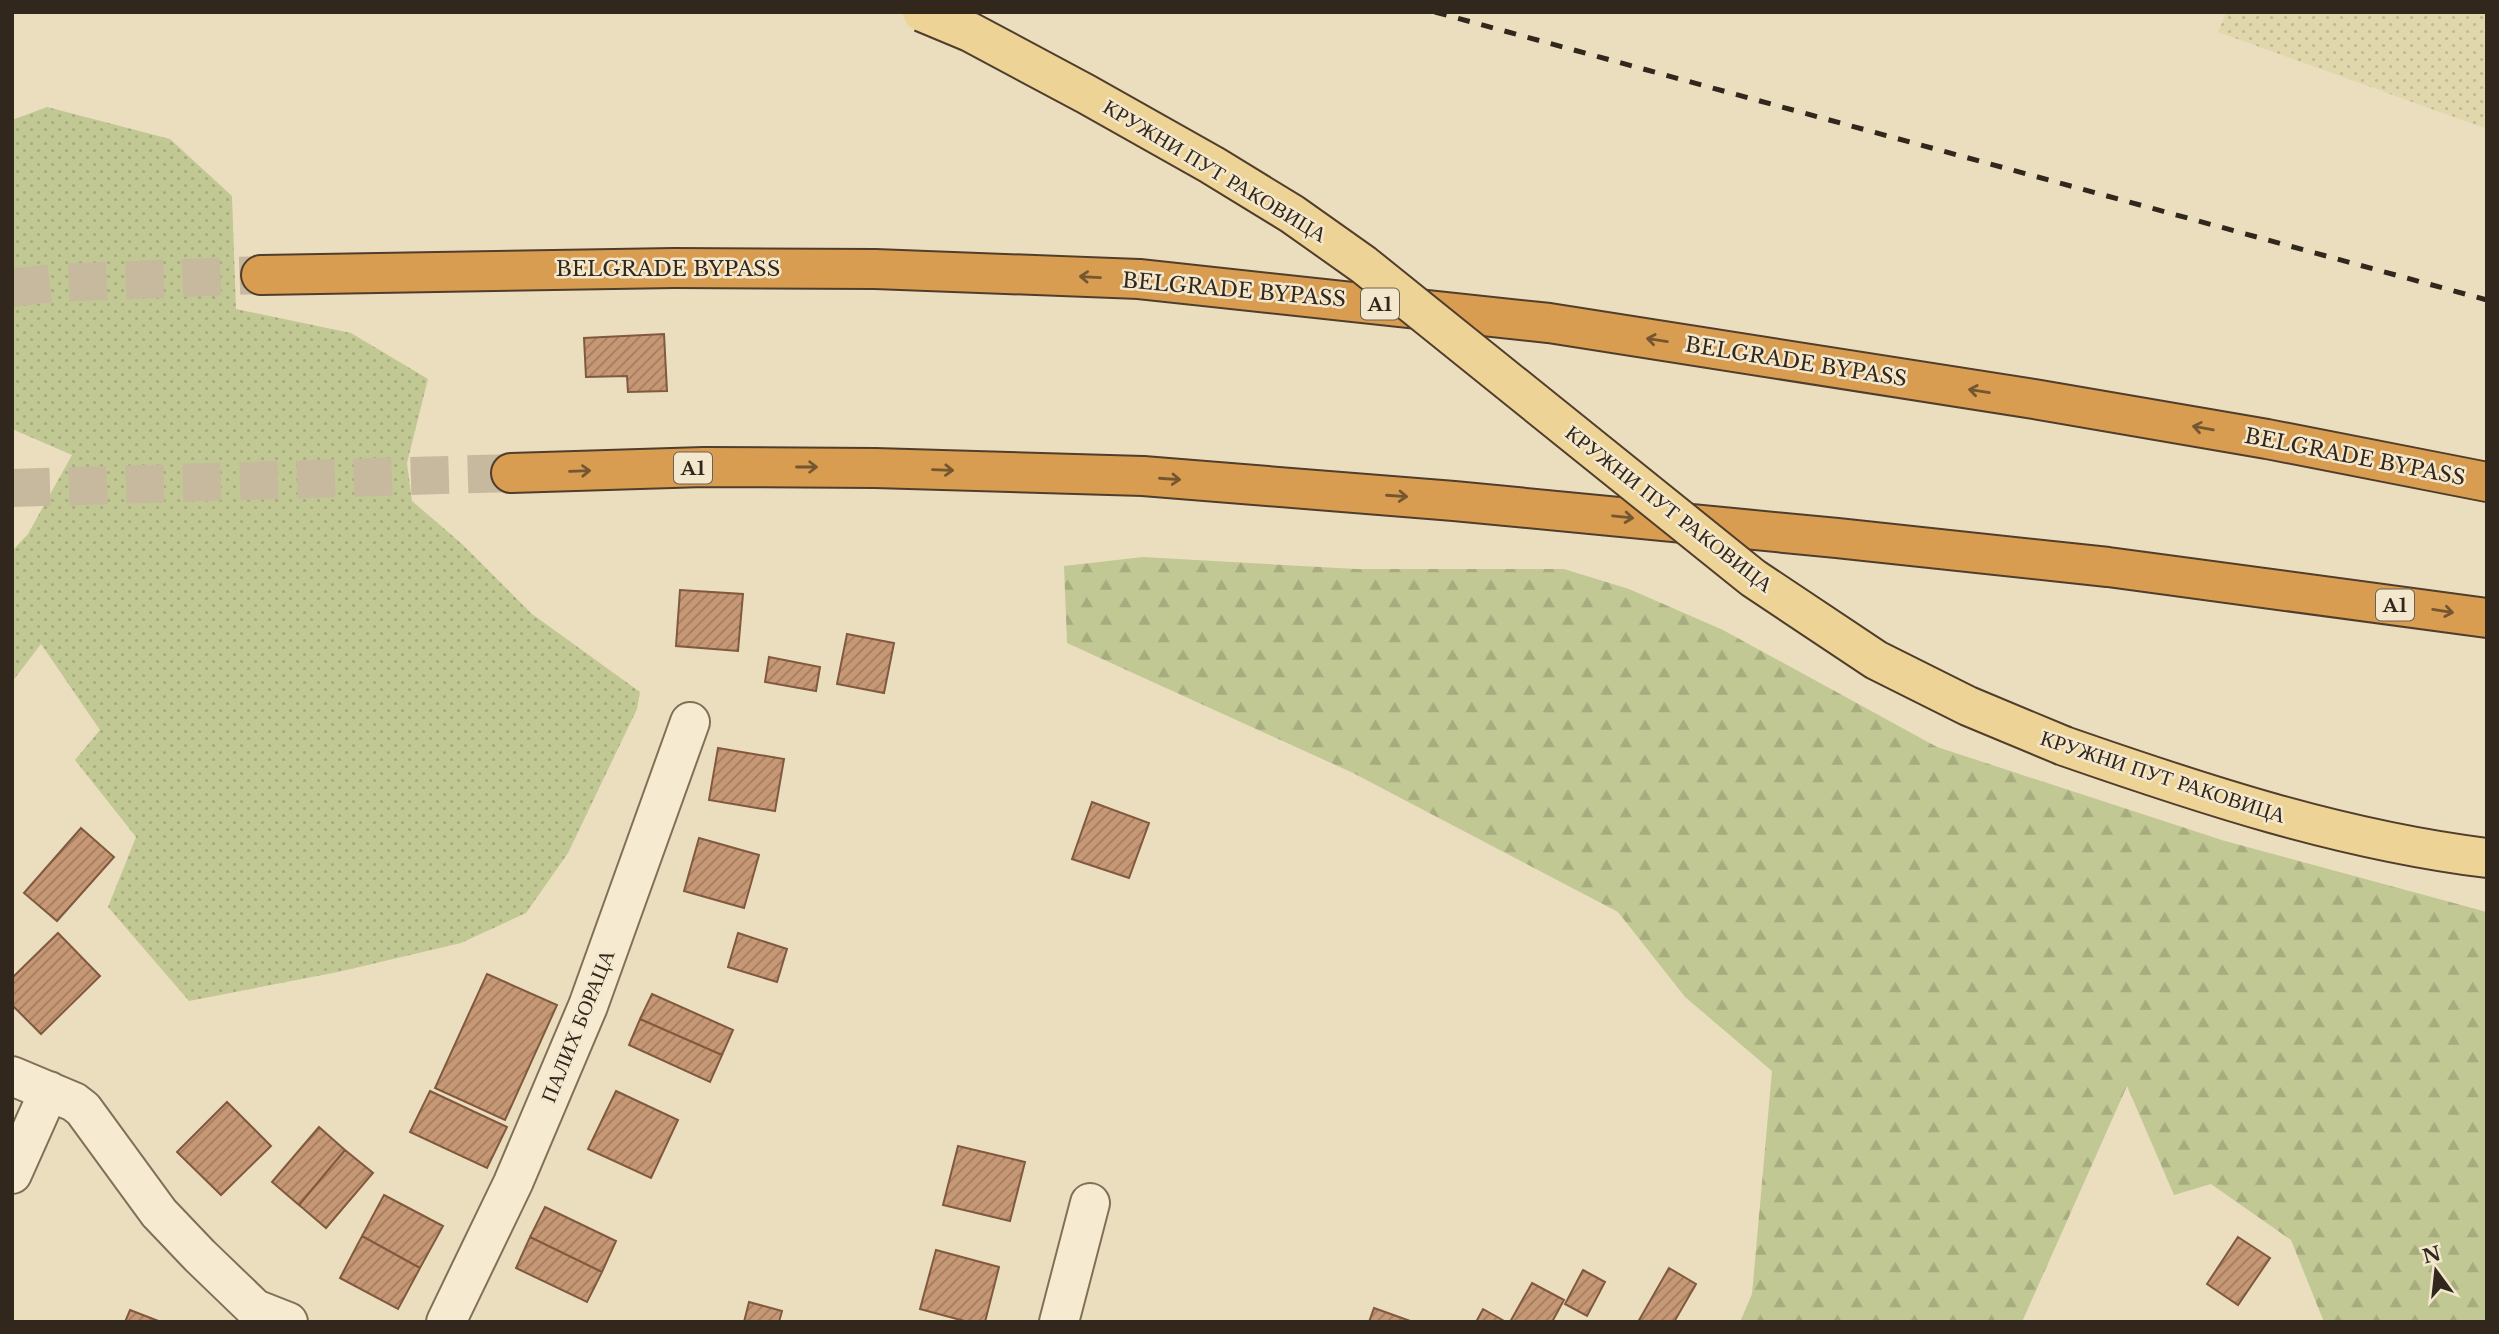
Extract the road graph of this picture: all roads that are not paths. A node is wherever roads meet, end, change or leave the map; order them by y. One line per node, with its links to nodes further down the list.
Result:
1 (922, 12): 7 (main road, КРУЖНИ ПУТ РАКОВИЦА, bridge)
2 (261, 275): 4 (highway, BELGRADE BYPASS / A1, one-way to 2)
3 (512, 473): 5 (highway, A1, one-way to 5)
4 (2487, 482)
5 (2487, 618)
6 (690, 722): 13 (street, ПАЛИХ БОРАЦА)
7 (2487, 858)
8 (12, 1076): 9 (street)
9 (48, 1091): 10 (street); 12 (street)
10 (12, 1174)
11 (1090, 1203): 14 (street)
12 (264, 1317)
13 (446, 1322)
14 (1059, 1322)

